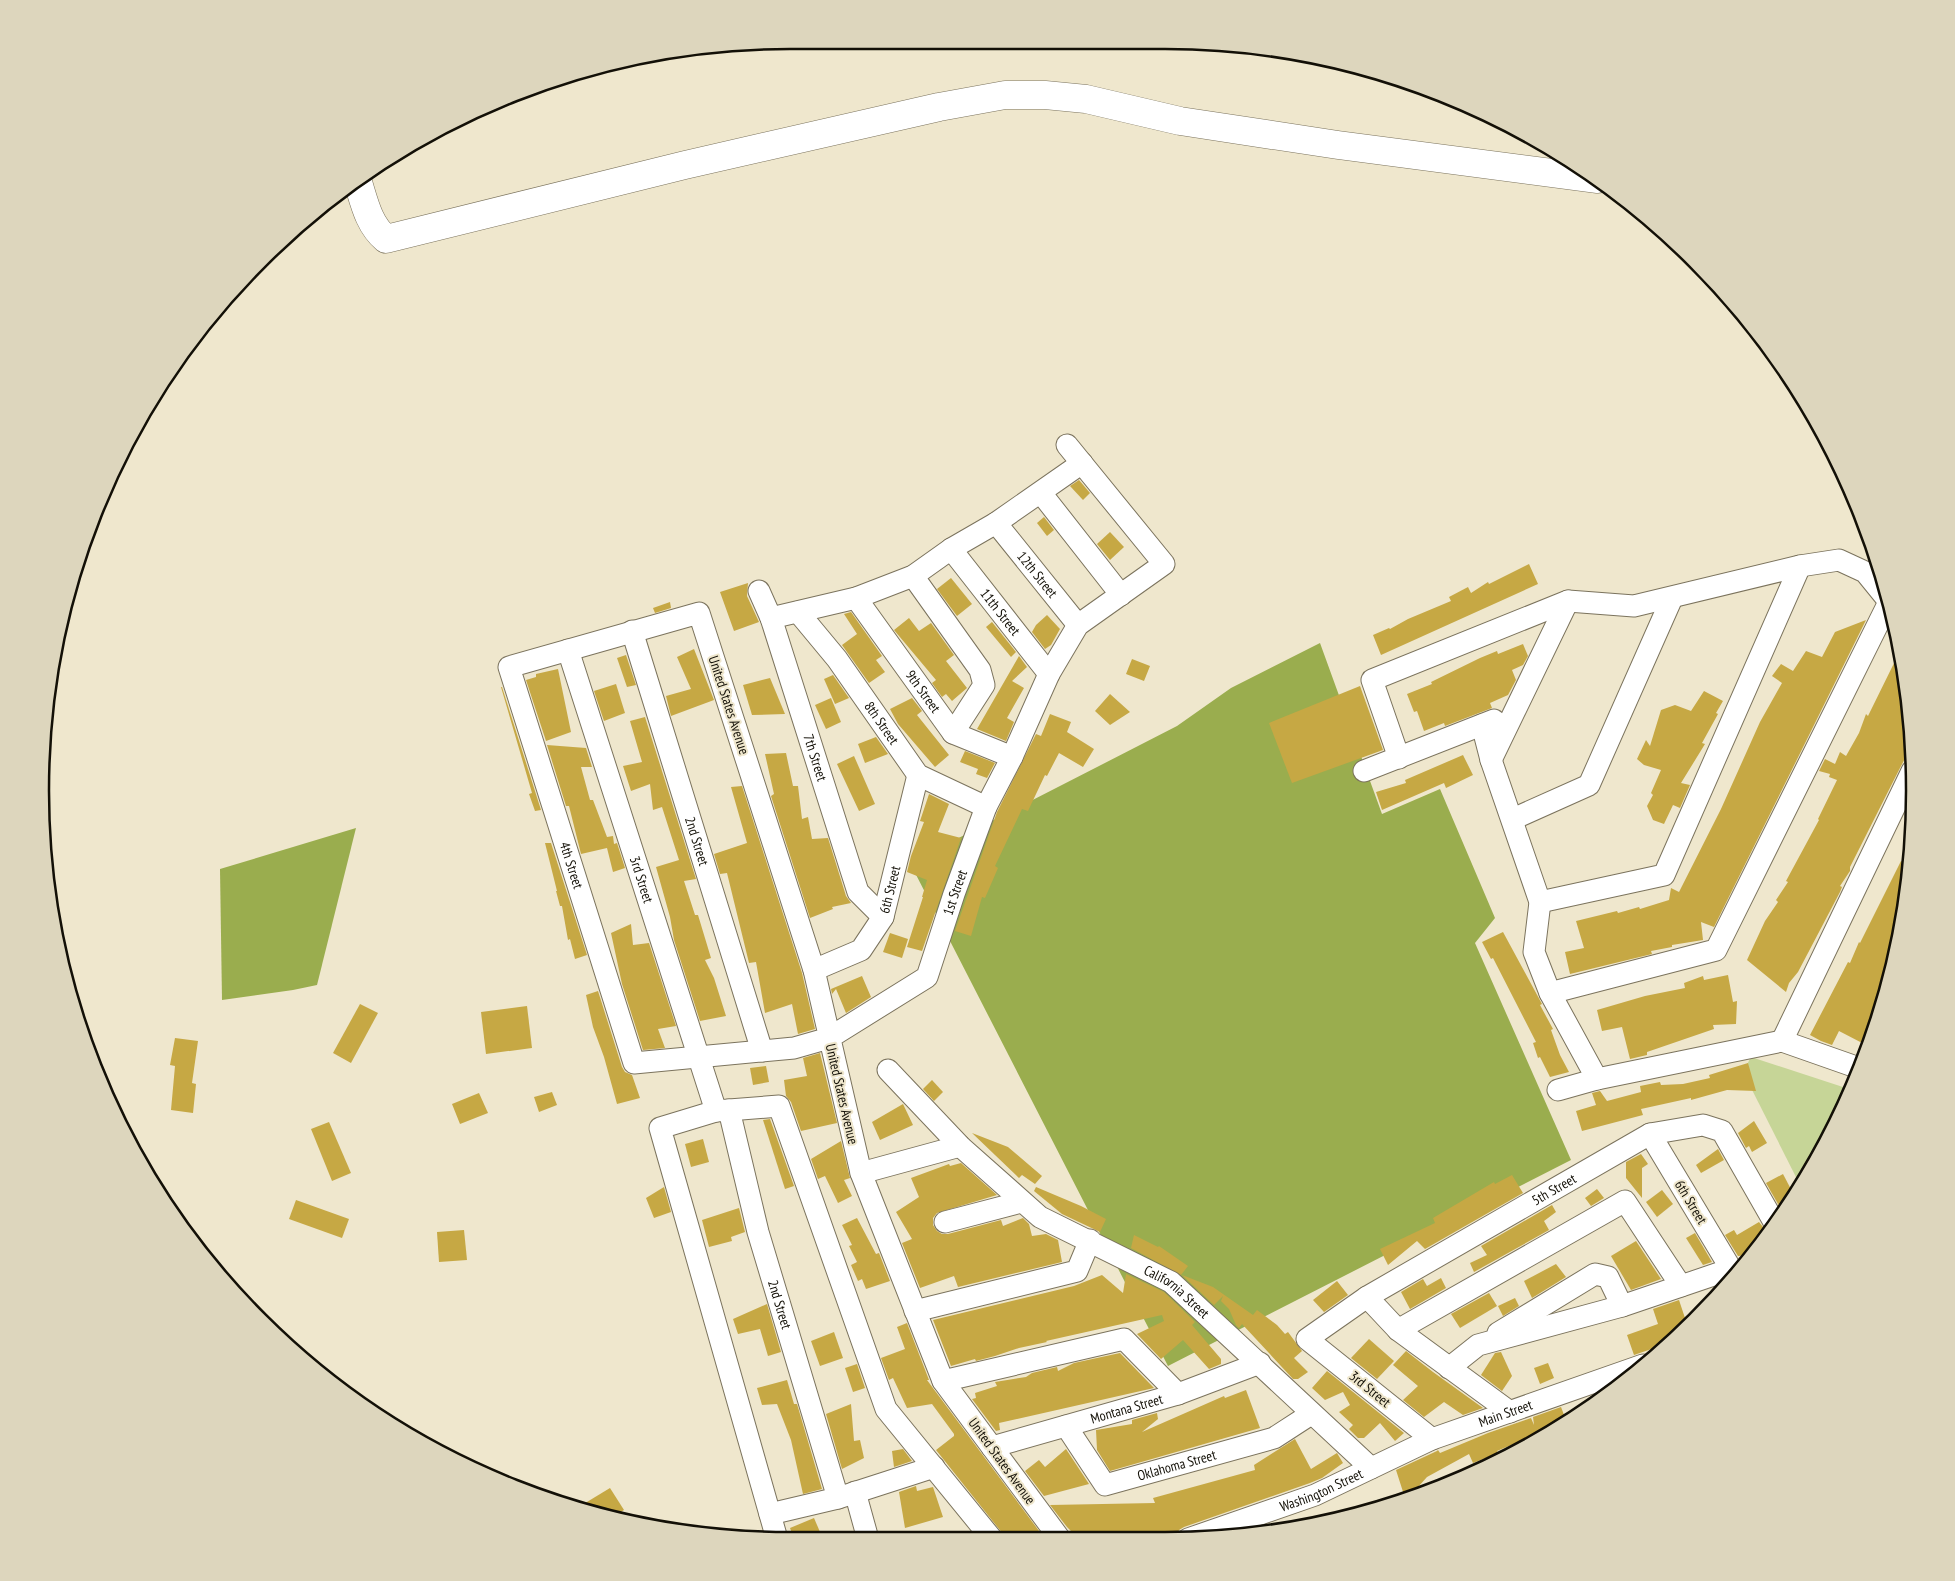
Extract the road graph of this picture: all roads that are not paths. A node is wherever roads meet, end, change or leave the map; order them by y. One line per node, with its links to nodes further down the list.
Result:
1 (1581, 177): 2 (street)
2 (360, 187)
3 (1067, 445): 4 (street)
4 (1082, 463): 5 (street); 12 (street, 1st Street)
5 (1041, 493): 6 (street); 12 (street)
6 (996, 523): 7 (street); 19 (street, 12th Street)
7 (951, 550): 9 (street); 22 (street, 11th Street)
8 (1800, 566): 10 (street); 14 (street); 34 (street)
9 (913, 576): 13 (street); 25 (street)
10 (1878, 588)
11 (759, 591): 18 (street, 7th Street)
12 (1121, 595): 19 (street, 1st Street)
13 (856, 598): 16 (street); 25 (street, 9th Street)
14 (1672, 598): 15 (street); 33 (street)
15 (1568, 601): 23 (street); 27 (street)
16 (798, 612): 18 (street); 30 (street, 8th Street)
17 (1885, 614): 37 (street)
18 (771, 618): 35 (street, 7th Street)
19 (1078, 625): 22 (street, 1st Street)
20 (632, 631): 21 (street); 36 (street, United States Avenue); 40 (street, 2nd Street)
21 (568, 650): 41 (street, 3rd Street); 42 (street, 4th Street)
22 (1049, 674): 26 (street, 1st Street)
23 (1516, 710): 24 (street); 28 (street)
24 (1482, 725): 27 (street); 28 (street)
25 (953, 733): 26 (street)
26 (1012, 757): 32 (street, 1st Street)
27 (1399, 758): 29 (street)
28 (1492, 760): 33 (street)
29 (1364, 771)
30 (918, 775): 32 (street, 8th Street); 35 (street, 6th Street)
31 (1906, 784): 39 (street)
32 (986, 807): 38 (street, 1st Street)
33 (1513, 819): 34 (street)
34 (1540, 902): 37 (street)
35 (883, 917): 36 (street, 6th Street)
36 (814, 970): 38 (street, United States Avenue)
37 (1550, 993): 45 (street)
38 (829, 1038): 40 (street, 1st Street); 50 (street, United States Avenue)
39 (1782, 1041): 43 (street); 45 (street)
40 (762, 1051): 41 (street, 1st Street)
41 (699, 1058): 42 (street, 1st Street); 47 (street, 3rd Street)
42 (634, 1064)
43 (1853, 1066)
44 (888, 1070): 49 (street, California Street)
45 (1597, 1079): 46 (street)
46 (1558, 1090)
47 (722, 1110): 74 (street); 76 (street, 2nd Street); 77 (street)
48 (1650, 1134): 52 (street, 5th Street); 55 (street, 6th Street); 58 (street, 5th Street)
49 (960, 1146): 50 (street); 51 (street, California Street)
50 (860, 1173): 60 (street, United States Avenue)
51 (1021, 1202): 53 (street); 54 (street, California Street)
52 (1771, 1217)
53 (945, 1222)
54 (1090, 1240): 60 (street); 64 (street, California Street)
55 (1731, 1269)
56 (1731, 1269): 57 (street, 6th Street)
57 (1681, 1286): 59 (street); 61 (street)
58 (1367, 1297): 61 (street); 62 (street, 5th Street)
59 (1622, 1306): 63 (street); 63 (street)
60 (915, 1311): 67 (street, United States Avenue)
61 (1398, 1330): 65 (street)
62 (1307, 1339): 72 (street, 3rd Street)
63 (1478, 1345): 65 (street)
64 (1260, 1363): 68 (street, Montana Street); 70 (street, California Street)
65 (1448, 1368): 69 (street)
66 (1626, 1371): 69 (street, Main Street)
67 (943, 1382): 68 (street); 73 (street, United States Avenue)
68 (1178, 1394): 71 (street, Montana Street)
69 (1510, 1412): 72 (street, Main Street)
70 (1311, 1414): 71 (street, Oklahoma Street); 75 (street, California Street)
71 (1066, 1426): 73 (street, Montana Street)
72 (1432, 1440): 75 (street, Main Street)
73 (992, 1447): 82 (street, United States Avenue)
74 (934, 1467): 76 (street); 81 (street)
75 (1371, 1468): 78 (street, Washington Street)
76 (846, 1495): 77 (street); 80 (street, 2nd Street)
77 (770, 1514): 79 (street)
78 (1211, 1531)
79 (775, 1532)
80 (864, 1532)
81 (986, 1532)
82 (1055, 1532)

